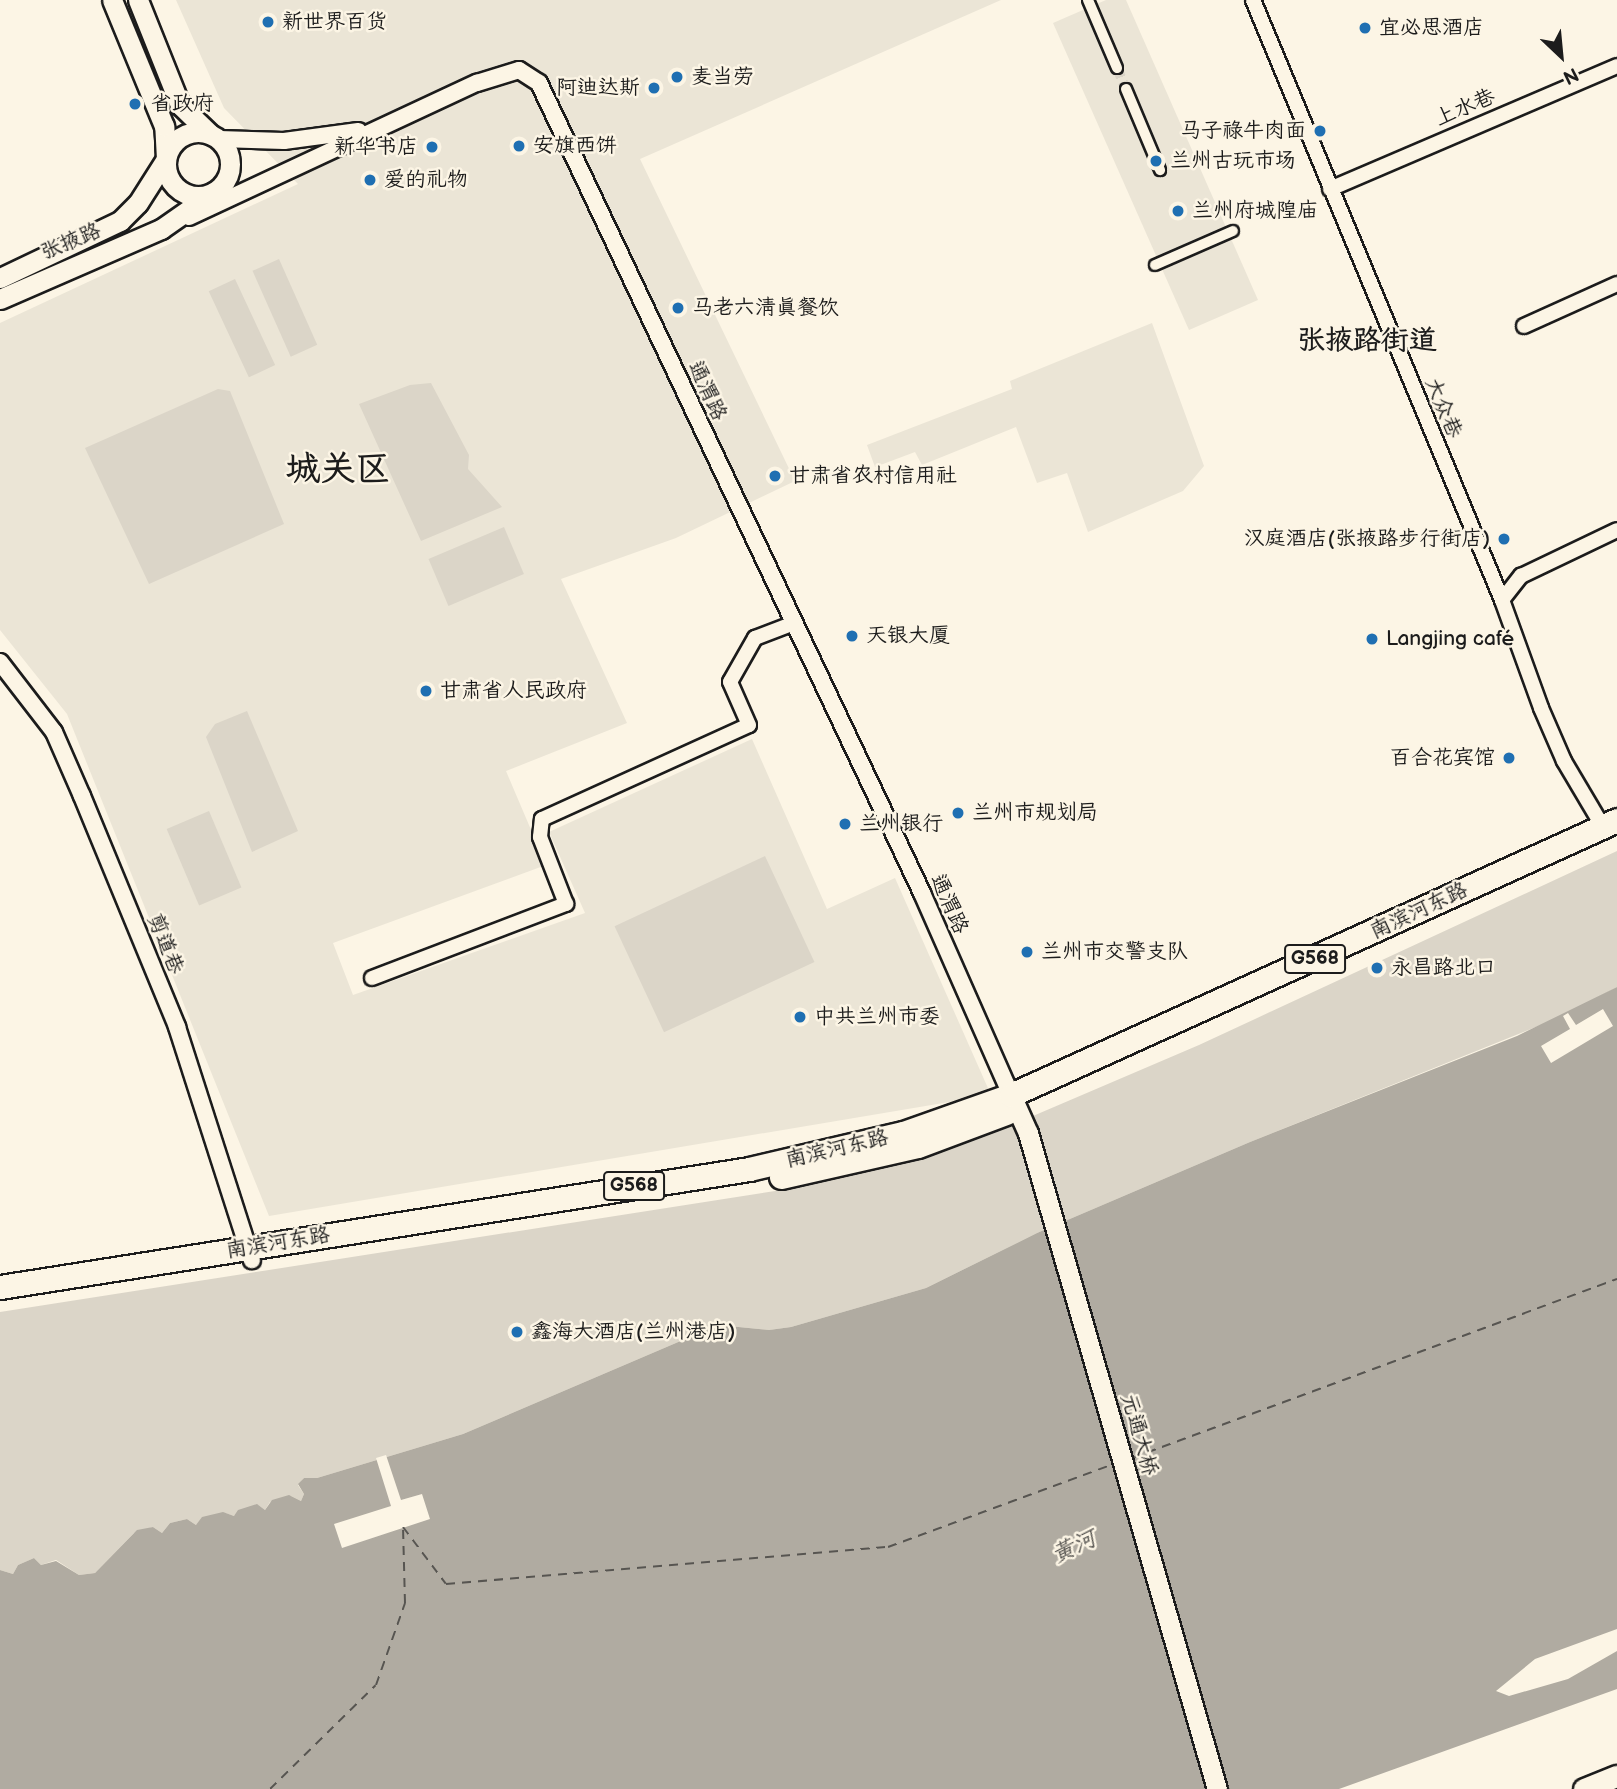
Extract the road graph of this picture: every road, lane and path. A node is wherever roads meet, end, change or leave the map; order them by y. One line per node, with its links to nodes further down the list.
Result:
1 (112, 0): 10 (main road)
2 (138, 0): 9 (main road)
3 (1088, 0): 6 (street)
4 (1253, 0): 13 (street, 大众巷)
5 (1617, 66): 13 (street, 上水巷)
6 (1117, 68)
7 (1126, 89): 11 (street)
8 (374, 129): 9 (street); 12 (street, 通渭路); 24 (street, 通渭路)
9 (214, 136): 10 (main road); 14 (main road)
10 (166, 159): 14 (main road); 18 (main road)
11 (1160, 170)
12 (271, 179): 14 (street); 15 (street, 通渭路)
13 (1330, 189): 23 (street, 大众巷)
14 (214, 192): 15 (main road, 张掖路)
15 (161, 229): 20 (main road, 张掖路)
16 (1233, 231): 17 (street)
17 (1155, 265)
18 (0, 278)
19 (1617, 284): 21 (street)
20 (0, 299)
21 (1524, 326)
22 (1617, 530): 23 (street)
23 (1502, 600): 26 (street, 大众巷)
24 (794, 623): 27 (street); 28 (street, 通渭路)
25 (0, 662): 29 (street, 剪道巷)
26 (1612, 828): 28 (highway, 南滨河东路 / G568)
27 (372, 978)
28 (1014, 1102): 29 (highway, 南滨河东路 / G568); 33 (main road, 元通大桥)
29 (250, 1254): 30 (highway, 南滨河东路 / G568); 31 (highway, 南滨河东路 / G568)
30 (0, 1287)
31 (0, 1300)
32 (1617, 1776): 34 (main road)
33 (1217, 1789)
34 (1584, 1789)

